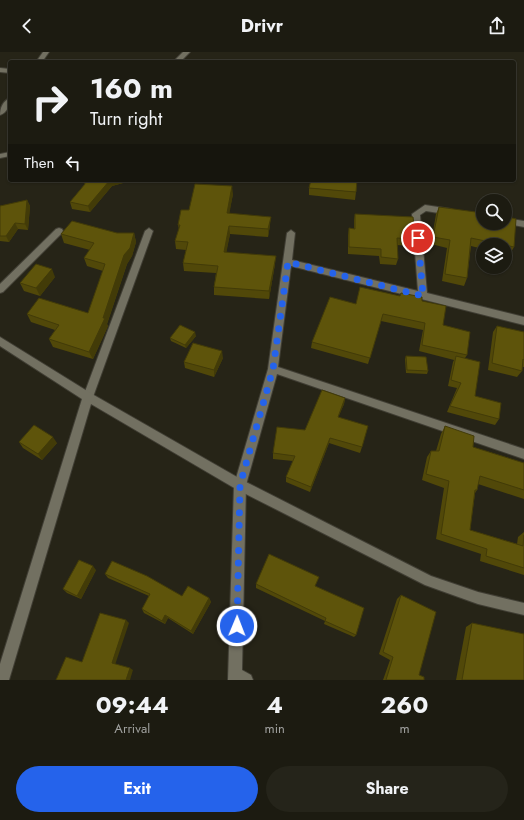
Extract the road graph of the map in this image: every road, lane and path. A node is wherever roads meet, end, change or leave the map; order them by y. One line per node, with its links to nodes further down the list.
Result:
1 (187, 52): 2 (street)
2 (178, 60)
3 (8, 103): 4 (street)
4 (0, 113)
5 (461, 214): 13 (street)
6 (512, 222): 7 (street)
7 (524, 224)
8 (59, 231): 12 (street)
9 (149, 231): 17 (street)
10 (291, 233): 11 (street)
11 (288, 262): 13 (street); 16 (street)
12 (0, 290)
13 (423, 296): 14 (street)
14 (524, 321)
15 (0, 340): 17 (street)
16 (273, 369): 18 (street); 19 (street)
17 (88, 397): 19 (street); 22 (street)
18 (524, 454)
19 (240, 485): 20 (street); 21 (street)
20 (524, 609)
21 (239, 678)
22 (2, 680)

